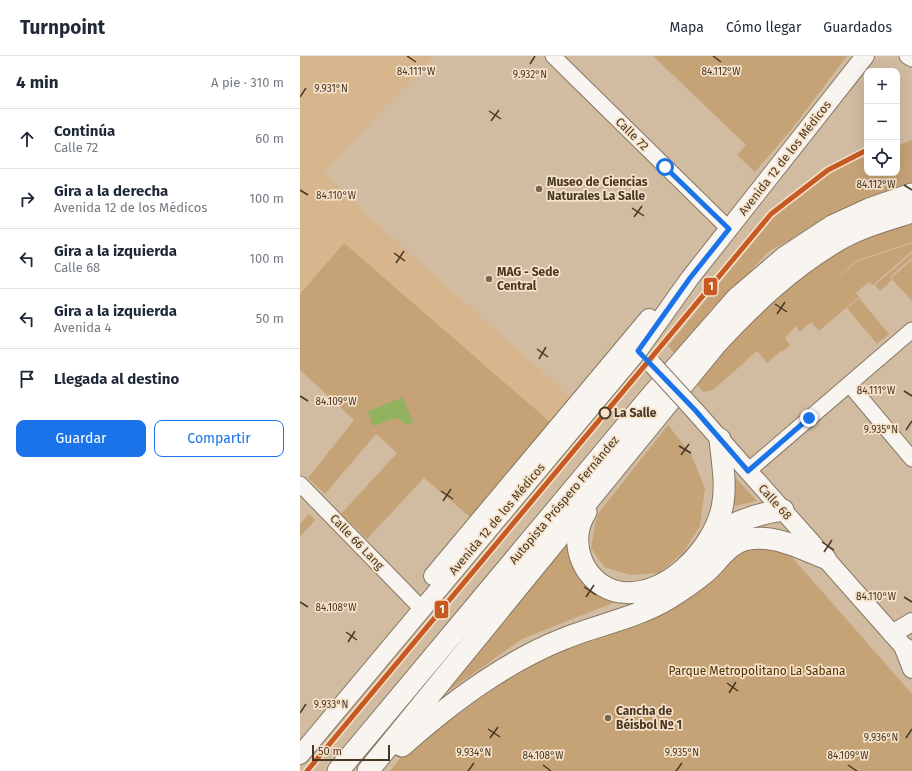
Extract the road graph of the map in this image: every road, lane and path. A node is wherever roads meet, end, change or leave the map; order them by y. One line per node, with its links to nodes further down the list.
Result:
1 (553, 56): 7 (street, Calle 72)
2 (865, 56): 7 (main road, Avenida 12 de los Médicos)
3 (907, 56): 4 (street)
4 (912, 59)
5 (912, 194): 26 (highway, Autopista Próspero Fernández)
6 (912, 212): 13 (highway, Autopista Próspero Fernández)
7 (729, 229): 8 (main road, Avenida 12 de los Médicos)
8 (690, 278): 10 (main road, Avenida 12 de los Médicos); 10 (main road, Avenida 12 de los Médicos)
9 (912, 330): 11 (street)
10 (633, 346): 12 (main road, Calle 68, bridge); 20 (main road, Avenida 12 de los Médicos)
11 (849, 384): 14 (street); 15 (street)
12 (720, 439): 15 (main road, Calle 68); 18 (highway)
13 (624, 458): 18 (highway); 27 (highway, Autopista Próspero Fernández)
14 (912, 459)
15 (748, 471): 17 (main road, Calle 68)
16 (300, 484): 20 (street, Calle 66 Lang)
17 (783, 510): 18 (highway); 19 (main road, Calle 68)
18 (709, 539)
19 (825, 558): 22 (main road, Calle 68); 28 (highway)
20 (417, 605): 24 (main road, Avenida 12 de los Médicos); 25 (main road, Avenida 12 de los Médicos)
21 (912, 622): 22 (main road)
22 (902, 644): 23 (main road, Calle 68)
23 (912, 669)
24 (300, 737)
25 (300, 755)
26 (338, 771)
27 (368, 771)
28 (378, 771)

